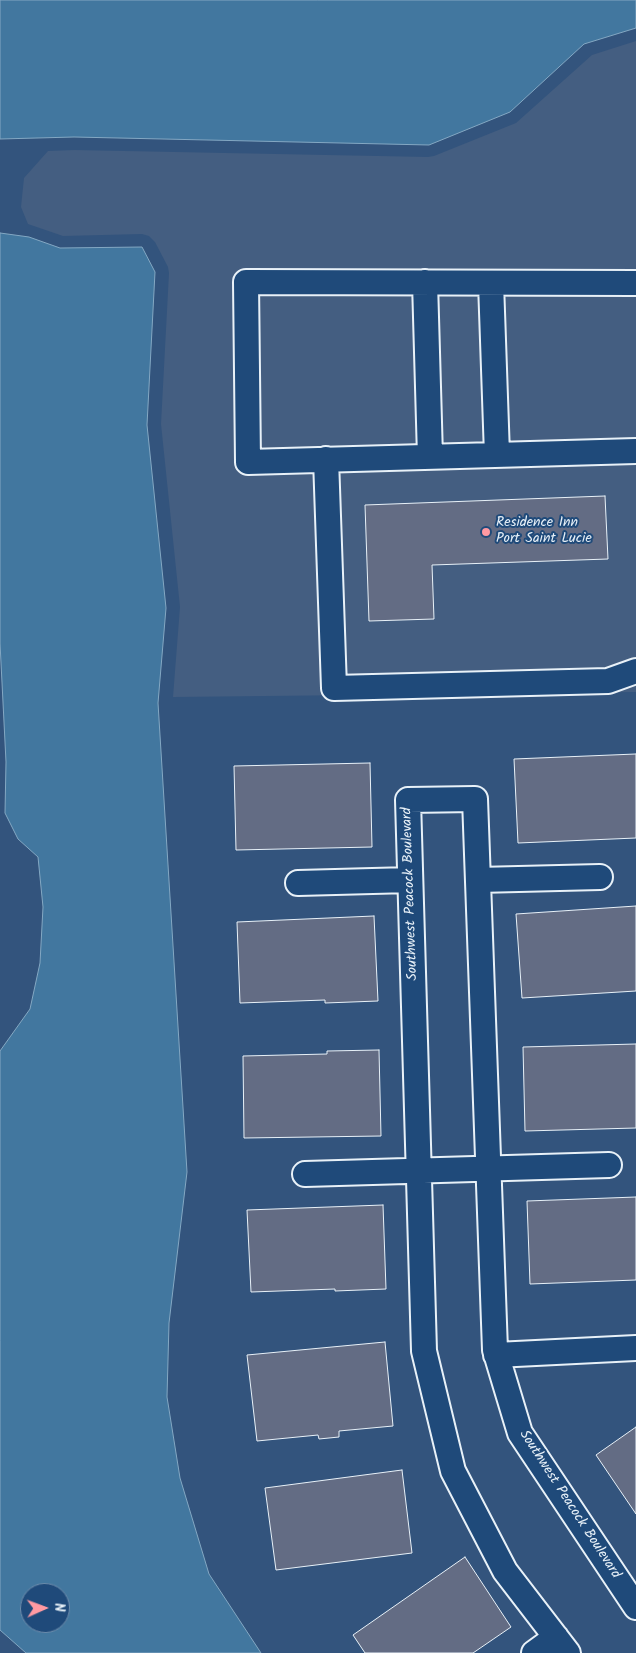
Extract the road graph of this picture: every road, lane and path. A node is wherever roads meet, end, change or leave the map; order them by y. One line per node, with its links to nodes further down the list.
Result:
1 (425, 282): 2 (street); 6 (street); 7 (street)
2 (491, 282): 3 (street); 5 (street)
3 (636, 283)
4 (636, 451): 5 (street)
5 (497, 454): 6 (street)
6 (430, 456): 7 (street)
7 (326, 460): 8 (street)
8 (636, 670)
9 (600, 877): 11 (street)
10 (410, 880): 11 (street, Southwest Peacock Boulevard); 12 (street); 15 (street, Southwest Peacock Boulevard)
11 (478, 880): 14 (street, Southwest Peacock Boulevard)
12 (298, 883)
13 (609, 1165): 14 (street)
14 (488, 1169): 15 (street); 18 (street, Southwest Peacock Boulevard)
15 (419, 1172): 16 (street); 20 (street, Southwest Peacock Boulevard)
16 (305, 1174)
17 (636, 1348): 18 (street)
18 (496, 1355): 19 (street, Southwest Peacock Boulevard)
19 (636, 1607)
20 (562, 1645): 21 (street)
21 (534, 1653)

